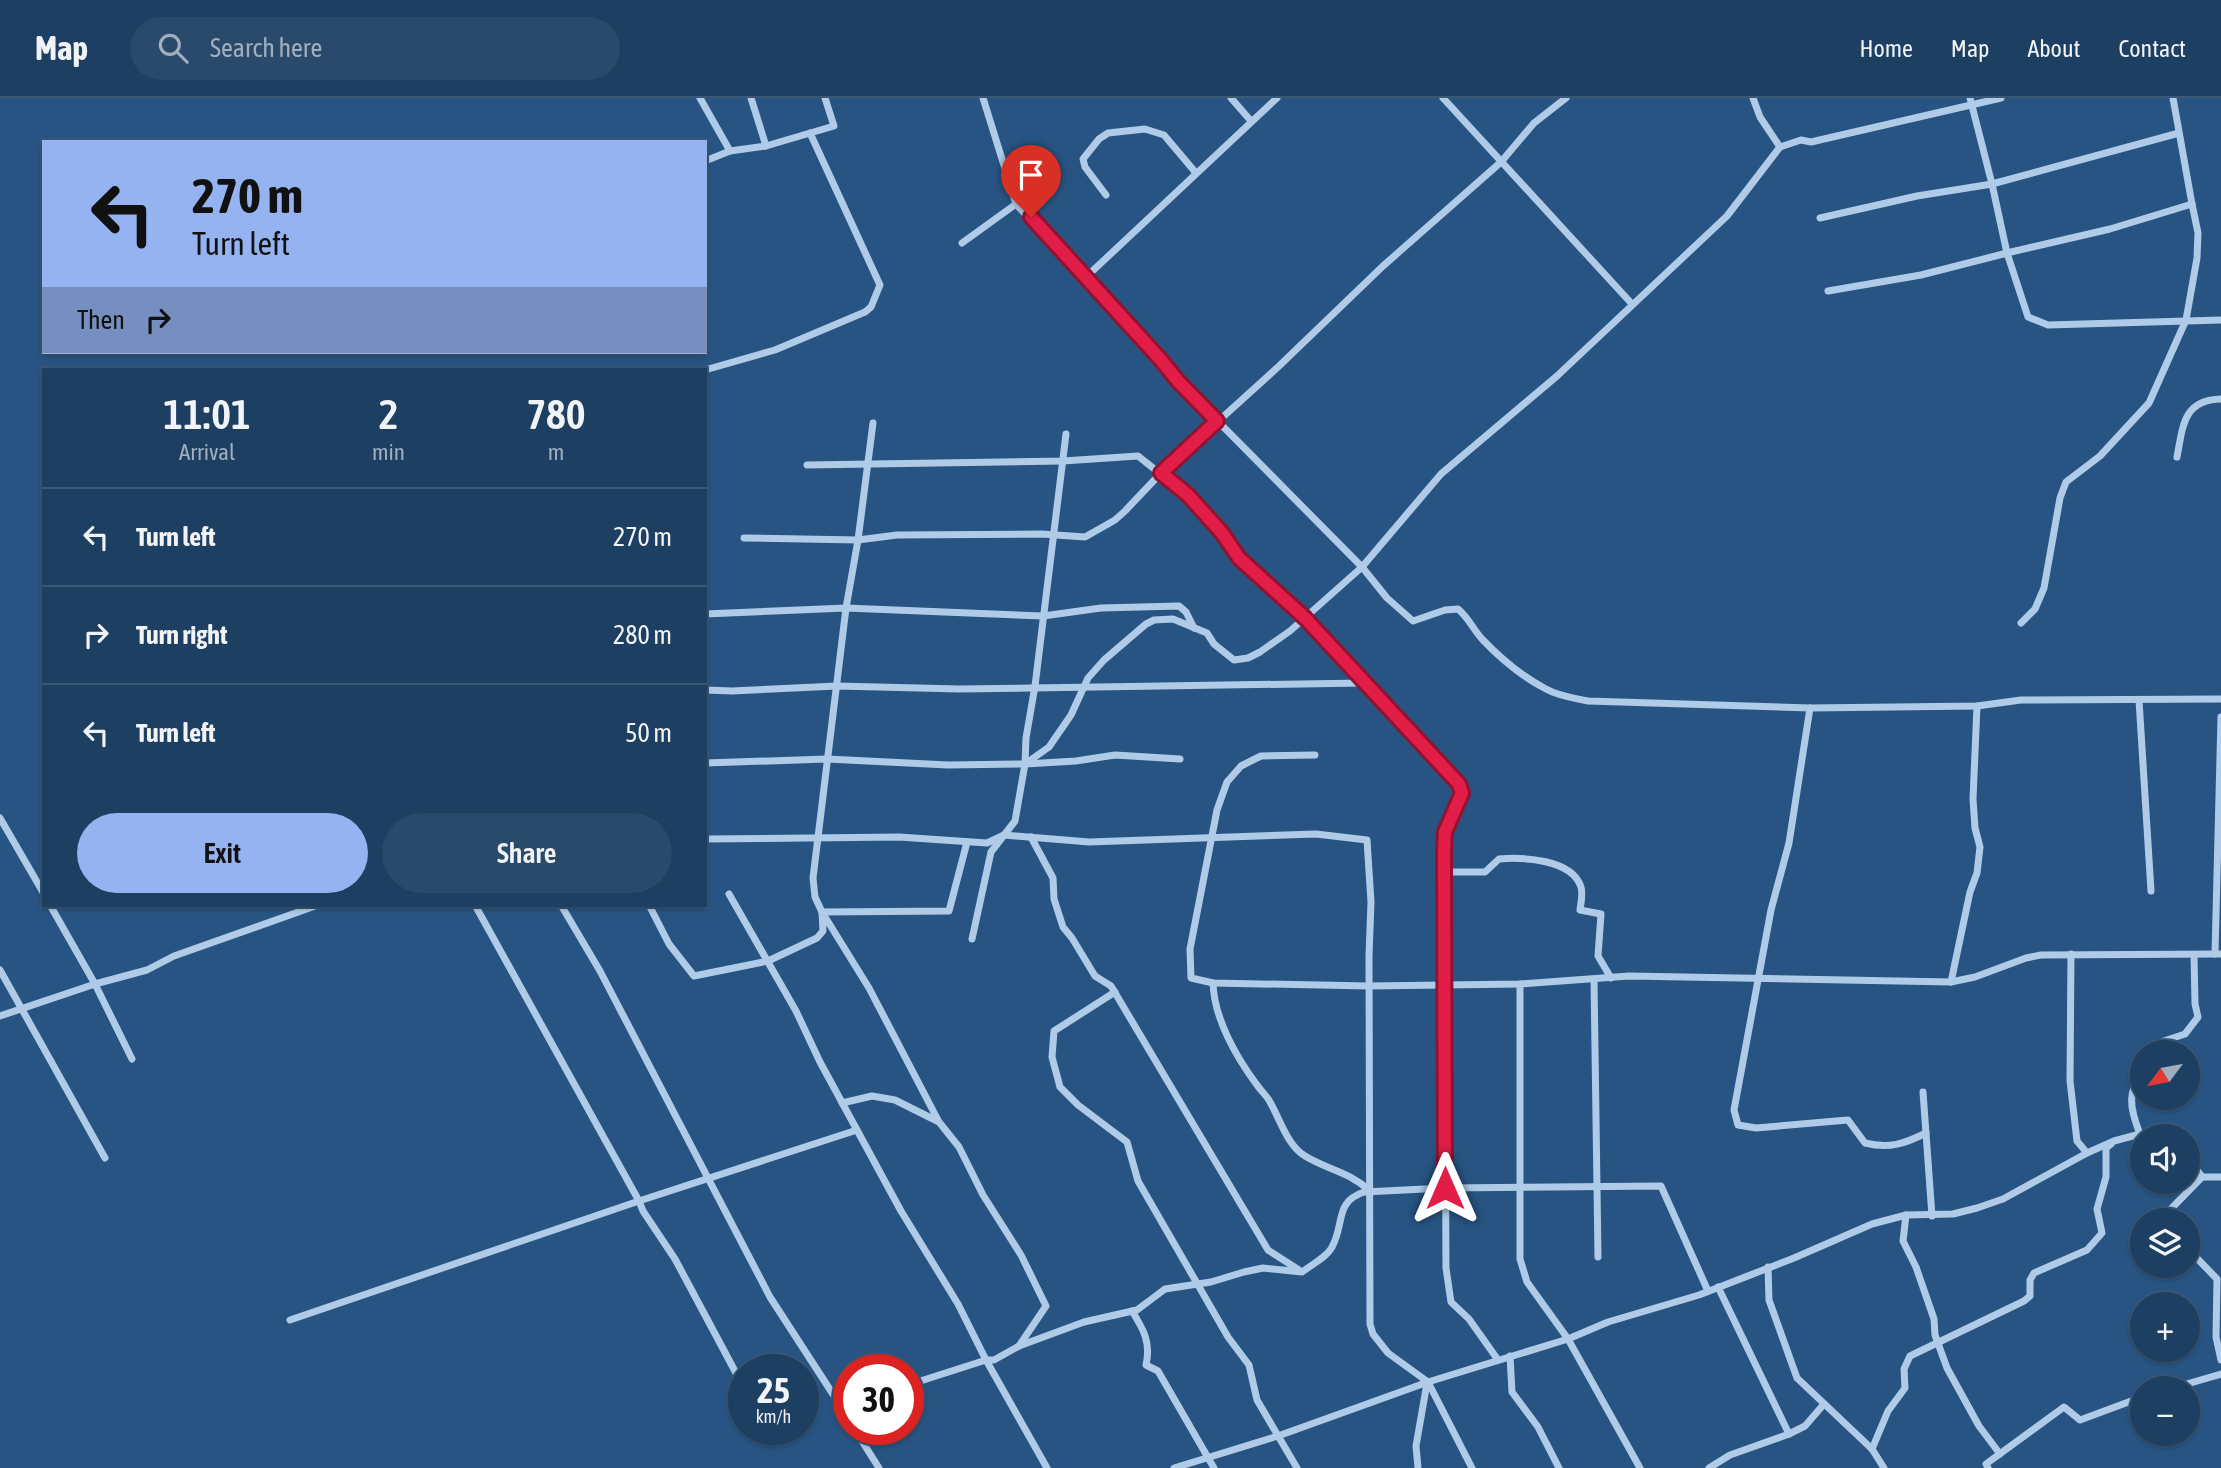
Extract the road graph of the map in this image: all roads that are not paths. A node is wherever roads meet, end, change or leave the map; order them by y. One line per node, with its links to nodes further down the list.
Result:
1 (700, 98): 18 (street)
2 (751, 98): 16 (street)
3 (825, 98): 14 (street)
4 (983, 98): 24 (street)
5 (1231, 98): 13 (street)
6 (1277, 98): 13 (street)
7 (1443, 98): 20 (street)
8 (1566, 98): 20 (street)
9 (1753, 98): 17 (street)
10 (2001, 98): 12 (street)
11 (2173, 98): 15 (street)
12 (1971, 101): 17 (street); 22 (street)
13 (1251, 121): 21 (street)
14 (810, 133): 16 (street); 34 (street)
15 (2179, 133): 22 (street); 25 (street)
16 (766, 146): 18 (street)
17 (1780, 147): 31 (street)
18 (730, 151): 19 (street)
19 (707, 159)
20 (1501, 162): 31 (street); 36 (street)
21 (1196, 173): 23 (street); 29 (street)
22 (1992, 184): 26 (street); 28 (street)
23 (1107, 195)
24 (1016, 204): 27 (street); 29 (street)
25 (2192, 204): 28 (street); 32 (street)
26 (1820, 218)
27 (962, 243)
28 (2007, 253): 30 (street); 32 (street)
29 (1085, 278): 36 (street)
30 (1828, 291)
31 (1632, 304): 47 (street)
32 (2186, 320): 33 (street); 52 (street)
33 (2221, 320)
34 (707, 369)
35 (2221, 399): 39 (street)
36 (1217, 421): 43 (street); 47 (street)
37 (873, 423): 41 (street)
38 (1066, 434): 40 (street)
39 (2176, 457)
40 (1063, 461): 41 (street); 43 (street); 44 (street)
41 (869, 463): 42 (street); 46 (street)
42 (807, 465)
43 (1161, 473): 44 (street); 51 (street)
44 (1055, 535): 46 (street); 50 (street)
45 (744, 538): 46 (street)
46 (858, 540): 48 (street)
47 (1362, 567): 51 (street); 62 (street)
48 (846, 608): 49 (street); 50 (street); 55 (street)
49 (707, 614)
50 (1043, 616): 53 (street); 56 (street)
51 (1305, 618): 53 (street); 54 (street)
52 (2021, 623)
53 (1194, 628): 57 (street)
54 (1365, 683): 57 (street); 76 (street)
55 (837, 686): 56 (street); 58 (street); 66 (street)
56 (1035, 687): 57 (street); 68 (street)
57 (1085, 687): 68 (street)
58 (707, 690)
59 (2139, 699): 60 (street); 61 (street); 78 (street)
60 (2221, 699)
61 (1977, 706): 62 (street); 95 (street)
62 (1810, 708): 93 (street)
63 (2221, 717): 88 (street)
64 (1315, 755): 74 (street)
65 (1180, 759): 68 (street)
66 (827, 760): 67 (street); 68 (street); 71 (street)
67 (707, 763)
68 (1025, 764): 70 (street)
69 (0, 818): 77 (street)
70 (1004, 835): 72 (street); 75 (street); 86 (street)
71 (817, 837): 73 (street); 75 (street); 85 (street)
72 (1031, 837): 74 (street); 101 (street)
73 (707, 839)
74 (1213, 839): 96 (street); 100 (street)
75 (967, 842): 85 (street)
76 (1443, 872): 92 (street); 98 (street)
77 (42, 891)
78 (2151, 891)
79 (729, 894): 90 (street)
80 (51, 907): 97 (street)
81 (312, 907): 97 (street)
82 (476, 907): 123 (street)
83 (562, 907): 116 (street)
84 (650, 907): 90 (street)
85 (822, 912): 90 (street); 108 (street)
86 (972, 939)
87 (2071, 954): 89 (street); 95 (street); 113 (street)
88 (2218, 954): 89 (street)
89 (2194, 955): 104 (street)
90 (768, 961): 107 (street)
91 (0, 970): 102 (street)
92 (1611, 978): 93 (street); 94 (street)
93 (1758, 978): 95 (street); 110 (street)
94 (1594, 980): 99 (street); 119 (street)
95 (1951, 982)
96 (1213, 983): 100 (street); 122 (street)
97 (95, 984): 102 (street); 105 (street)
98 (1444, 984): 99 (street); 100 (street); 120 (street)
99 (1521, 984): 121 (street)
100 (1369, 986): 122 (street)
101 (1115, 992): 130 (street); 131 (street)
102 (21, 1009): 103 (street); 114 (street)
103 (0, 1016)
104 (2167, 1040)
105 (132, 1059)
106 (1923, 1092): 110 (street)
107 (842, 1103): 108 (street); 109 (street)
108 (939, 1122): 138 (street)
109 (857, 1130): 116 (street); 141 (street)
110 (1926, 1133): 126 (street)
111 (2130, 1138): 112 (street)
112 (2114, 1141): 113 (street); 137 (street)
113 (2087, 1153): 126 (street)
114 (105, 1158)
115 (2200, 1174): 117 (street)
116 (707, 1177): 123 (street); 148 (street)
117 (2202, 1177): 118 (street); 124 (street)
118 (2221, 1177)
119 (1595, 1187): 121 (street); 127 (street); 133 (street)
120 (1445, 1188): 121 (street); 122 (street); 142 (street)
121 (1521, 1188): 136 (street)
122 (1370, 1191): 130 (street); 147 (street)
123 (639, 1201): 135 (street); 140 (street)
124 (2172, 1208)
125 (1906, 1215): 126 (street); 129 (street); 137 (street)
126 (1932, 1216)
127 (1598, 1258)
128 (2200, 1261): 143 (street)
129 (1768, 1267): 132 (street); 150 (street)
130 (1302, 1272): 131 (street)
131 (1198, 1284): 134 (street); 152 (street)
132 (1718, 1287): 133 (street); 151 (street)
133 (1708, 1291): 136 (street)
134 (1132, 1311): 138 (street); 156 (street)
135 (290, 1320)
136 (1568, 1339): 139 (street); 165 (street)
137 (1937, 1342): 154 (street); 155 (street)
138 (1019, 1346): 141 (street)
139 (1510, 1356): 142 (street); 164 (street)
140 (728, 1358)
141 (986, 1360): 145 (street); 158 (street)
142 (1498, 1360): 147 (street)
143 (2221, 1360)
144 (2221, 1374): 146 (street)
145 (924, 1380)
146 (2200, 1380)
147 (1427, 1382): 152 (street); 162 (street); 163 (street)
148 (833, 1390)
149 (2130, 1401): 155 (street)
150 (1824, 1404): 151 (street); 154 (street)
151 (1789, 1434): 166 (street)
152 (1278, 1436): 156 (street); 161 (street)
153 (864, 1445): 157 (street)
154 (1872, 1449): 167 (street)
155 (2000, 1454): 168 (street)
156 (1208, 1459): 159 (street); 160 (street)
157 (879, 1468)
158 (1047, 1468)
159 (1174, 1468)
160 (1214, 1468)
161 (1297, 1468)
162 (1418, 1468)
163 (1472, 1468)
164 (1559, 1468)
165 (1640, 1468)
166 (1709, 1468)
167 (1884, 1468)
168 (1988, 1468)

